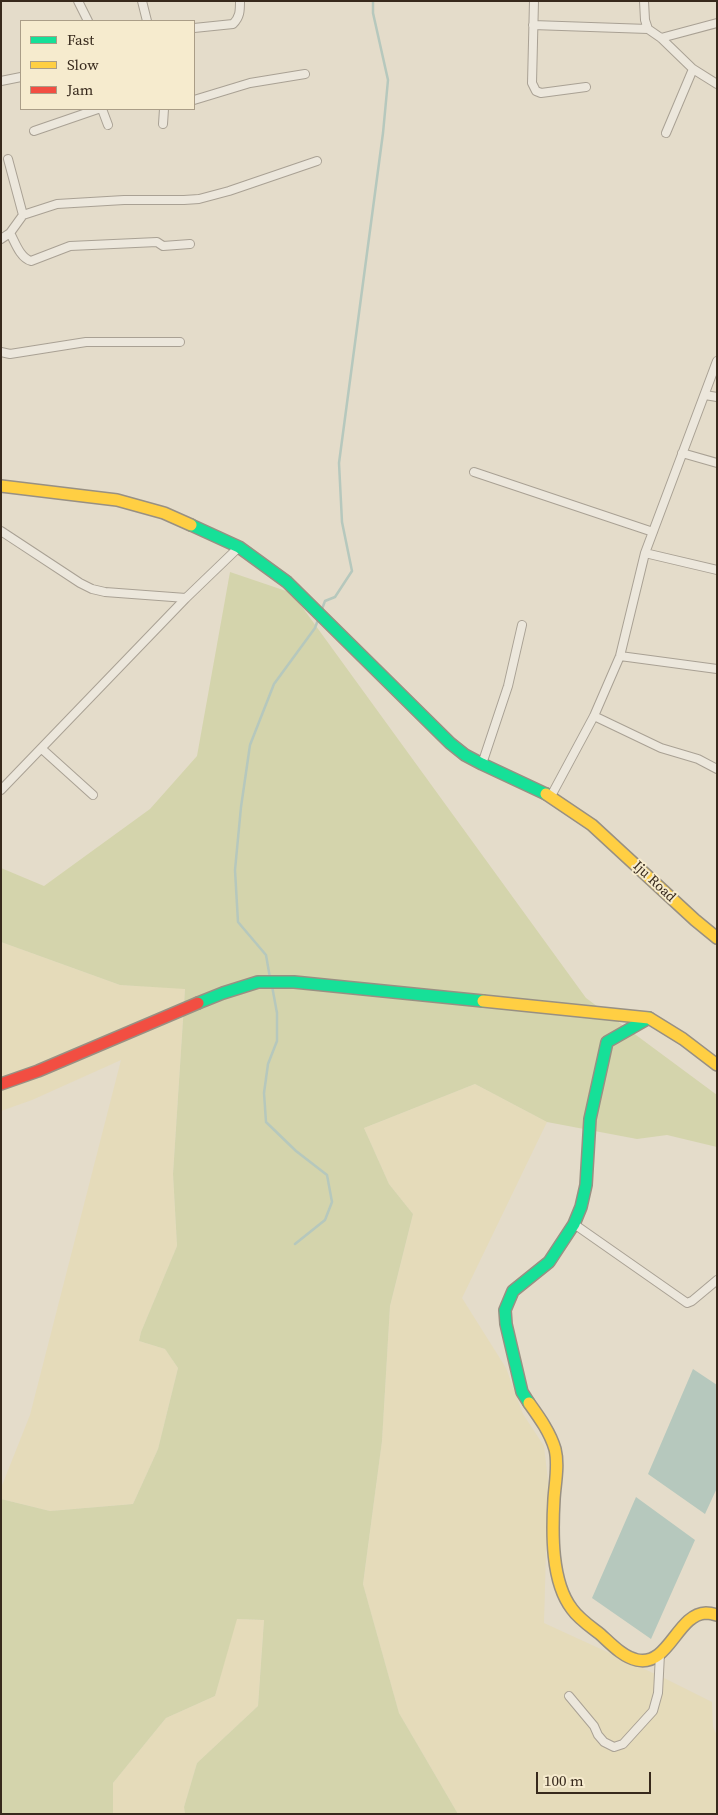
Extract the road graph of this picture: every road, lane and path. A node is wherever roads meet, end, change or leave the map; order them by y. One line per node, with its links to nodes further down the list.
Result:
1 (78, 1): 6 (street)
2 (142, 1): 7 (street)
3 (240, 1): 10 (street)
4 (534, 1): 9 (street)
5 (644, 1): 11 (street)
6 (88, 20)
7 (147, 20)
8 (717, 23): 12 (street)
9 (533, 25): 11 (street); 18 (street)
10 (195, 28)
11 (648, 28): 12 (street)
12 (661, 38): 13 (street)
13 (693, 69): 17 (street); 26 (street)
14 (305, 74): 19 (street)
15 (20, 77): 16 (street)
16 (1, 81)
17 (717, 84)
18 (586, 87)
19 (195, 100)
20 (95, 110): 25 (street)
21 (102, 110): 24 (street)
22 (165, 110): 23 (street)
23 (163, 124)
24 (108, 125)
25 (34, 131)
26 (666, 133)
27 (8, 159): 29 (street)
28 (317, 161): 29 (street)
29 (23, 215): 30 (street)
30 (10, 233): 31 (street); 32 (street)
31 (1, 239)
32 (190, 244)
33 (180, 342): 34 (street)
34 (1, 352)
35 (717, 361): 36 (street)
36 (704, 395): 37 (street); 38 (street)
37 (717, 397)
38 (682, 453): 39 (street); 43 (street)
39 (717, 463)
40 (474, 472): 43 (street)
41 (1, 486): 44 (street, Iju Road)
42 (1, 531): 47 (street)
43 (653, 532): 45 (street)
44 (240, 547): 47 (street); 53 (street, Iju Road)
45 (645, 553): 46 (street); 49 (street)
46 (717, 570)
47 (186, 598): 52 (street)
48 (522, 626): 53 (street)
49 (620, 656): 50 (street); 51 (street)
50 (717, 669)
51 (594, 716): 54 (street); 57 (street)
52 (42, 748): 55 (street); 56 (street)
53 (482, 764): 57 (street, Iju Road)
54 (717, 769)
55 (2, 789)
56 (93, 795)
57 (551, 796): 58 (street, Iju Road)
58 (717, 938)
59 (648, 1018): 60 (street); 61 (street); 62 (street)
60 (717, 1065)
61 (1, 1084)
62 (574, 1224): 63 (street); 65 (street)
63 (717, 1280)
64 (717, 1615): 65 (street)
65 (660, 1654): 66 (street)
66 (569, 1696)

